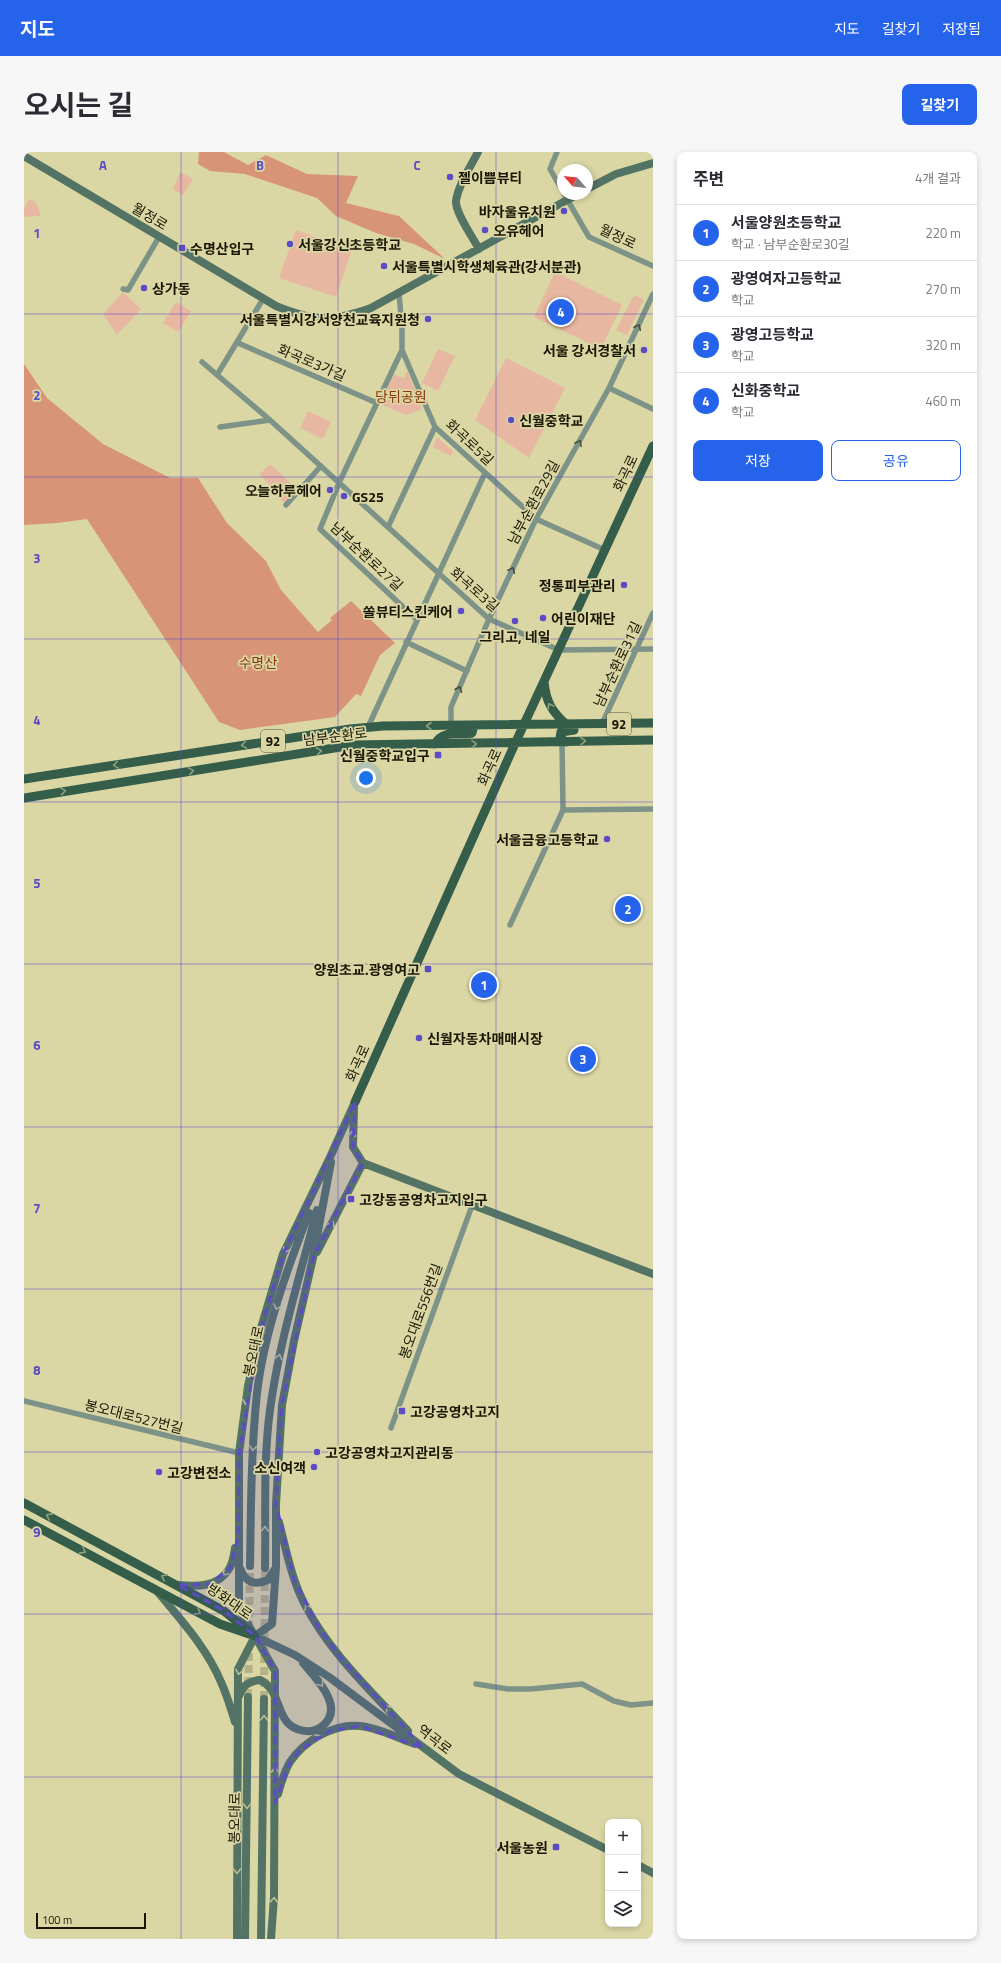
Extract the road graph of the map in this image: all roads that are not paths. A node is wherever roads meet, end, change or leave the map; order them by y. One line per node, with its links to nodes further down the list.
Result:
1 (478, 152): 10 (street)
2 (557, 152): 5 (street)
3 (24, 156): 9 (street, 월정로)
4 (653, 162): 6 (street)
5 (557, 181)
6 (593, 186)
7 (557, 200): 10 (street, 월정로)
8 (568, 200): 11 (street, 월정로)
9 (159, 237): 12 (street); 15 (street, 월정로)
10 (479, 249): 13 (street, 월정로)
11 (653, 266)
12 (123, 289)
13 (399, 293): 15 (street, 월정로); 17 (street, 화곡로5길)
14 (653, 294): 20 (street, 남부순환로29길, one-way to 14)
15 (263, 298): 16 (street)
16 (238, 343): 19 (street); 21 (street, 화곡로3가길)
17 (402, 350): 21 (street); 25 (street, 화곡로5길)
18 (202, 362): 19 (street, 화곡로3길)
19 (217, 375): 23 (street, 화곡로3길)
20 (609, 388): 22 (street); 31 (street, 남부순환로29길, one-way to 20)
21 (377, 403): 29 (street)
22 (653, 409)
23 (270, 420): 24 (street); 27 (street, 화곡로3길)
24 (220, 427)
25 (435, 427): 28 (street, 화곡로5길); 32 (street)
26 (653, 446): 33 (main road, 화곡로)
27 (321, 466): 29 (street, 화곡로3길); 30 (street)
28 (484, 473): 31 (street, 화곡로5길); 34 (street)
29 (339, 483): 32 (street, 화곡로3길); 36 (street, 남부순환로27길)
30 (286, 506)
31 (536, 519): 33 (street, 화곡로5길); 37 (street, 남부순환로29길, one-way to 31)
32 (388, 527): 34 (street, 화곡로3길)
33 (605, 550): 41 (main road, 화곡로)
34 (437, 572): 36 (street); 37 (street, 화곡로3길)
35 (653, 613): 39 (street, 남부순환로31길)
36 (416, 619): 38 (street)
37 (489, 619): 41 (street, 화곡로3길); 42 (street, 남부순환로29길)
38 (406, 642): 42 (street); 51 (street)
39 (637, 649): 40 (street); 41 (street); 46 (street, 남부순환로31길)
40 (653, 649)
41 (559, 650): 43 (main road, 화곡로)
42 (467, 671): 49 (street, 남부순환로29길, one-way to 42)
43 (544, 682): 47 (main road, 화곡로); 48 (main road, one-way to 43)
44 (653, 723): 46 (main road, 남부순환로 / 92)
45 (585, 724): 46 (main road, 남부순환로 / 92); 48 (main road, 남부순환로 / 92); 53 (main road)
46 (602, 724)
47 (524, 725): 48 (main road, 남부순환로 / 92); 50 (main road, 남부순환로 / 92); 54 (main road, 화곡로)
48 (567, 725)
49 (451, 726): 50 (main road, 남부순환로 / 92); 51 (main road, 남부순환로 / 92, one-way to 51)
50 (471, 726): 55 (main road)
51 (368, 727): 56 (main road, 남부순환로 / 92, one-way to 56)
52 (653, 740): 53 (main road, 남부순환로 / 92, one-way to 52)
53 (564, 742): 54 (main road, 남부순환로 / 92); 59 (street)
54 (516, 743): 55 (main road, 남부순환로 / 92, one-way to 54); 61 (main road, 화곡로)
55 (434, 744): 57 (main road, 남부순환로 / 92, one-way to 55)
56 (24, 779)
57 (24, 798)
58 (653, 809): 59 (street)
59 (563, 810): 60 (street)
60 (510, 925)
61 (355, 1102): 62 (street, 봉오대로); 63 (street, one-way to 61)
62 (333, 1151): 65 (street); 69 (street, one-way to 69); 75 (street, 봉오대로, one-way to 75); 77 (street, 봉오대로, one-way to 62)
63 (363, 1163): 64 (street); 65 (street, one-way to 63)
64 (473, 1203): 66 (street); 68 (street, 봉오대로556번길)
65 (313, 1258): 71 (street)
66 (653, 1274)
67 (24, 1401): 69 (street, 봉오대로527번길)
68 (391, 1428)
69 (239, 1453): 73 (street)
70 (24, 1503): 78 (main road, 방화대로, one-way to 70)
71 (276, 1504): 76 (street); 89 (street, one-way to 71)
72 (24, 1520): 79 (main road, 방화대로, one-way to 79)
73 (238, 1537): 74 (street); 78 (street, one-way to 78)
74 (238, 1566): 76 (street); 80 (street)
75 (250, 1566)
76 (276, 1567): 80 (street)
77 (265, 1568)
78 (178, 1585): 80 (main road, 방화대로)
79 (154, 1588): 80 (main road, 방화대로, one-way to 80); 88 (street)
80 (255, 1636): 81 (street, 역곡로); 83 (street); 84 (street, one-way to 84)
81 (295, 1655): 83 (street, one-way to 83); 89 (street, 역곡로)
82 (476, 1684): 87 (street)
83 (276, 1697): 84 (street); 90 (street, one-way to 83)
84 (238, 1698): 88 (street)
85 (248, 1698): 95 (street, 봉오대로, one-way to 95)
86 (264, 1699): 96 (street, 봉오대로, one-way to 86)
87 (653, 1703)
88 (237, 1729): 94 (street, one-way to 94)
89 (424, 1748): 90 (street, one-way to 89); 91 (street, 역곡로)
90 (275, 1803): 97 (street, one-way to 90)
91 (605, 1848)
92 (641, 1867): 93 (street)
93 (653, 1873)
94 (237, 1939)
95 (245, 1939)
96 (261, 1939)
97 (271, 1939)

